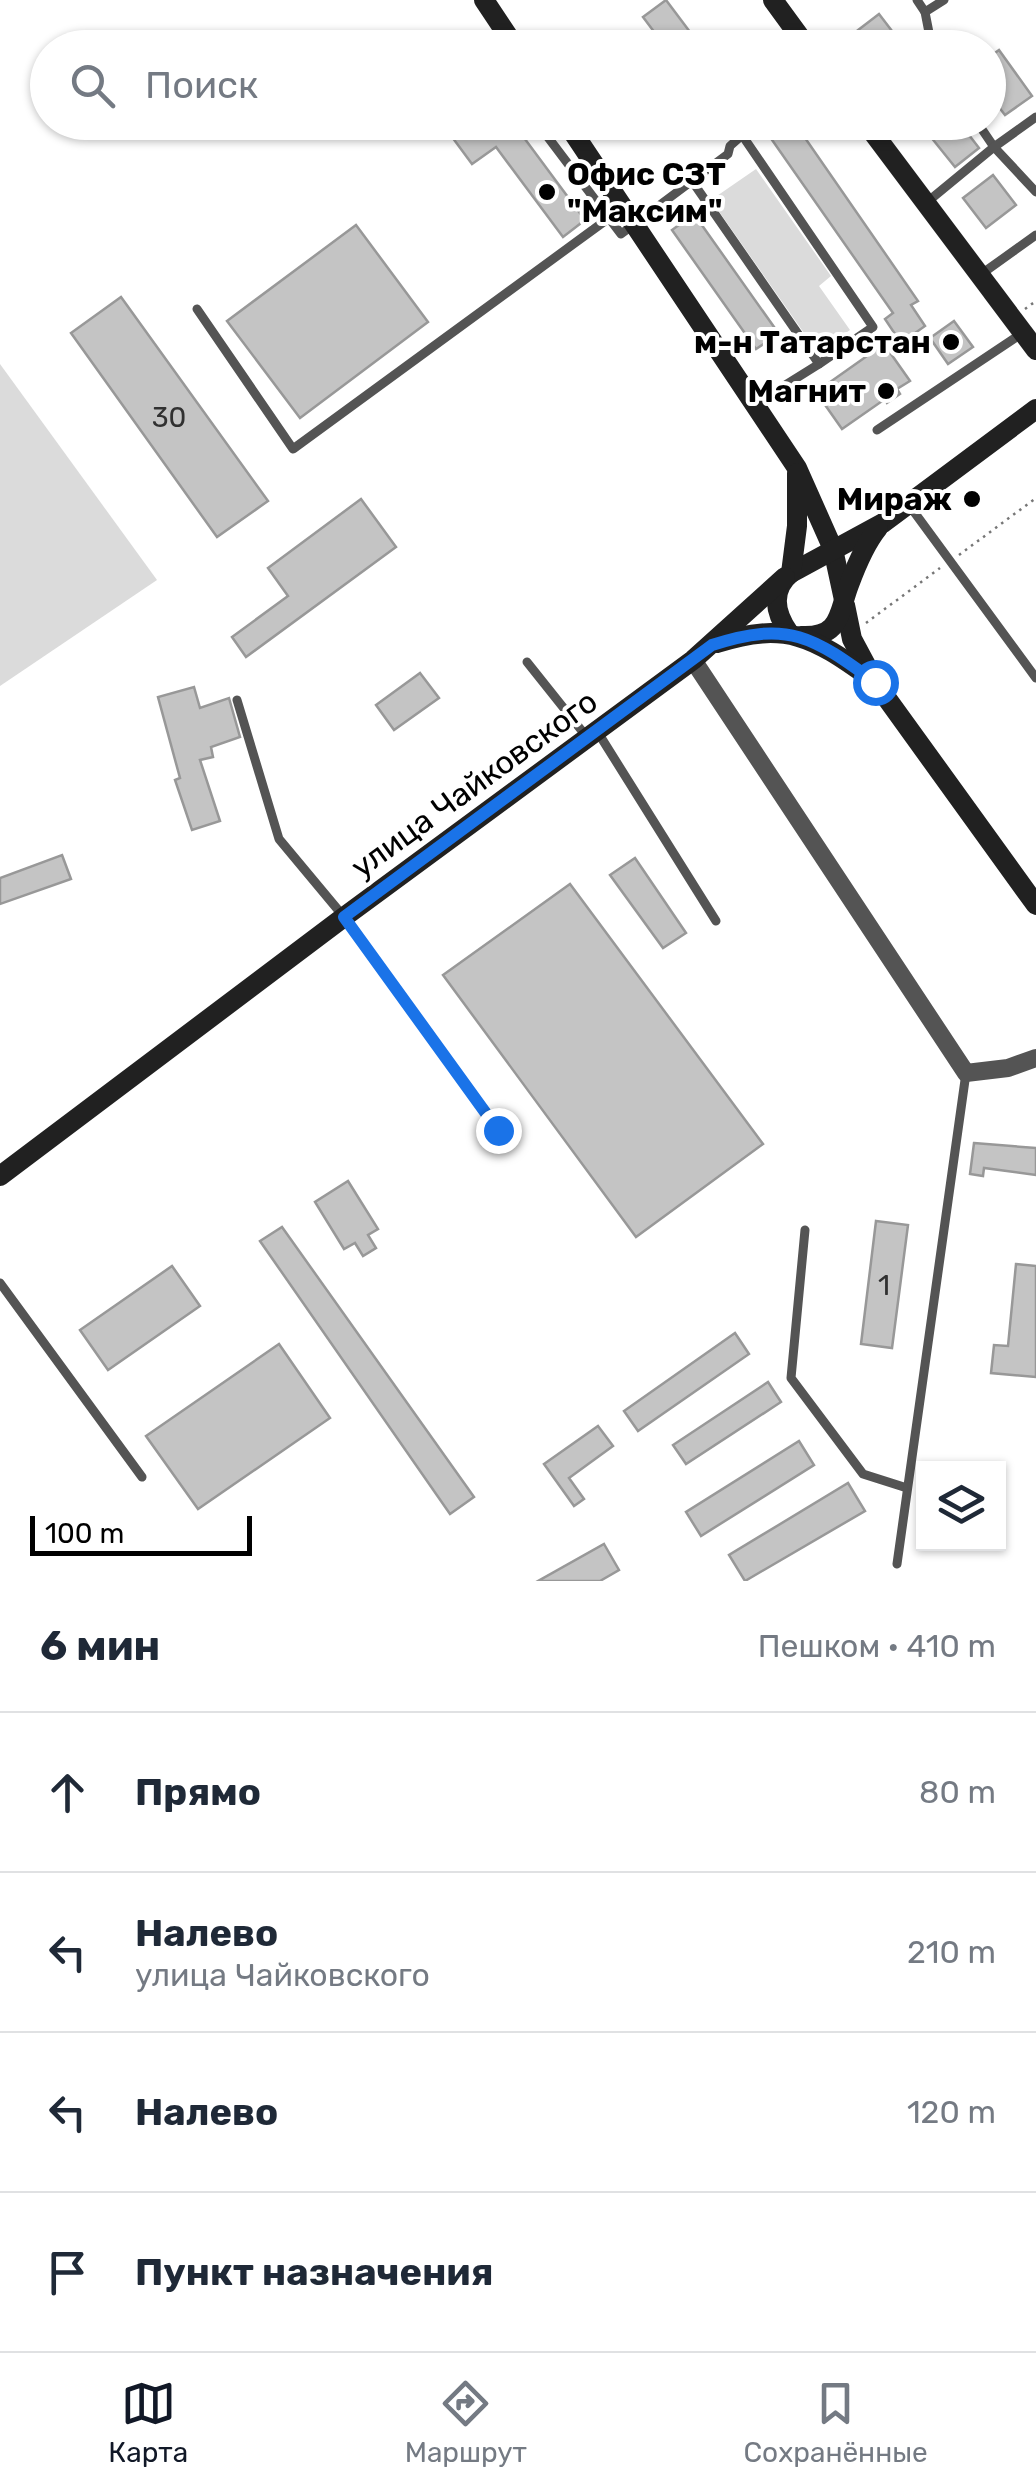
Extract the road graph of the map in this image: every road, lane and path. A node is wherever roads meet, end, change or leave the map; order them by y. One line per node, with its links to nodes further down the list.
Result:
1 (484, 0): 6 (street)
2 (773, 0): 7 (street)
3 (917, 0): 5 (lane)
4 (944, 0): 5 (lane)
5 (926, 12): 8 (lane)
6 (504, 30)
7 (795, 30)
8 (929, 30)
9 (1036, 117): 10 (lane)
10 (1006, 138)
11 (550, 140): 22 (lane)
12 (578, 140): 23 (street)
13 (737, 140): 19 (lane)
14 (745, 140): 29 (lane)
15 (878, 140): 21 (street)
16 (990, 140): 18 (lane)
17 (1003, 140): 18 (lane)
18 (994, 146): 20 (lane); 21 (lane)
19 (692, 181): 23 (lane); 29 (lane)
20 (1036, 192)
21 (926, 204): 25 (street)
22 (609, 218): 23 (lane); 26 (lane)
23 (634, 224): 30 (street)
24 (1036, 235): 25 (lane)
25 (980, 274): 27 (street)
26 (197, 309)
27 (1023, 332): 28 (street); 32 (lane)
28 (1036, 350)
29 (819, 364): 30 (lane)
30 (755, 404): 33 (street)
31 (1036, 409): 35 (street, улица Чайковского)
32 (876, 430)
33 (798, 468): 37 (street); 39 (street)
34 (1036, 498): 38 (path)
35 (909, 505): 36 (street, улица Чайковского); 38 (lane)
36 (883, 523): 37 (street, улица Чайковского); 40 (street)
37 (833, 549): 39 (street, улица Чайковского); 40 (street)
38 (950, 561): 42 (path); 46 (lane)
39 (788, 575): 40 (street); 41 (street); 43 (street, улица Чайковского)
40 (844, 602): 41 (street); 42 (street)
41 (795, 634): 43 (street); 47 (street)
42 (851, 634): 47 (street)
43 (712, 645): 44 (street, улица Чайковского)
44 (693, 660): 49 (street, улица Чайковского); 54 (street)
45 (527, 662): 49 (lane)
46 (1036, 678)
47 (875, 682): 50 (street)
48 (237, 700): 51 (lane)
49 (592, 735): 51 (street, улица Чайковского); 52 (lane)
50 (1036, 905)
51 (344, 917): 55 (lane); 56 (street, улица Чайковского)
52 (716, 921)
53 (1036, 1058): 54 (street)
54 (966, 1072): 60 (lane)
55 (498, 1130)
56 (0, 1176)
57 (805, 1230): 60 (lane)
58 (0, 1283): 59 (lane)
59 (142, 1476)
60 (907, 1488): 61 (lane)
61 (897, 1564)

